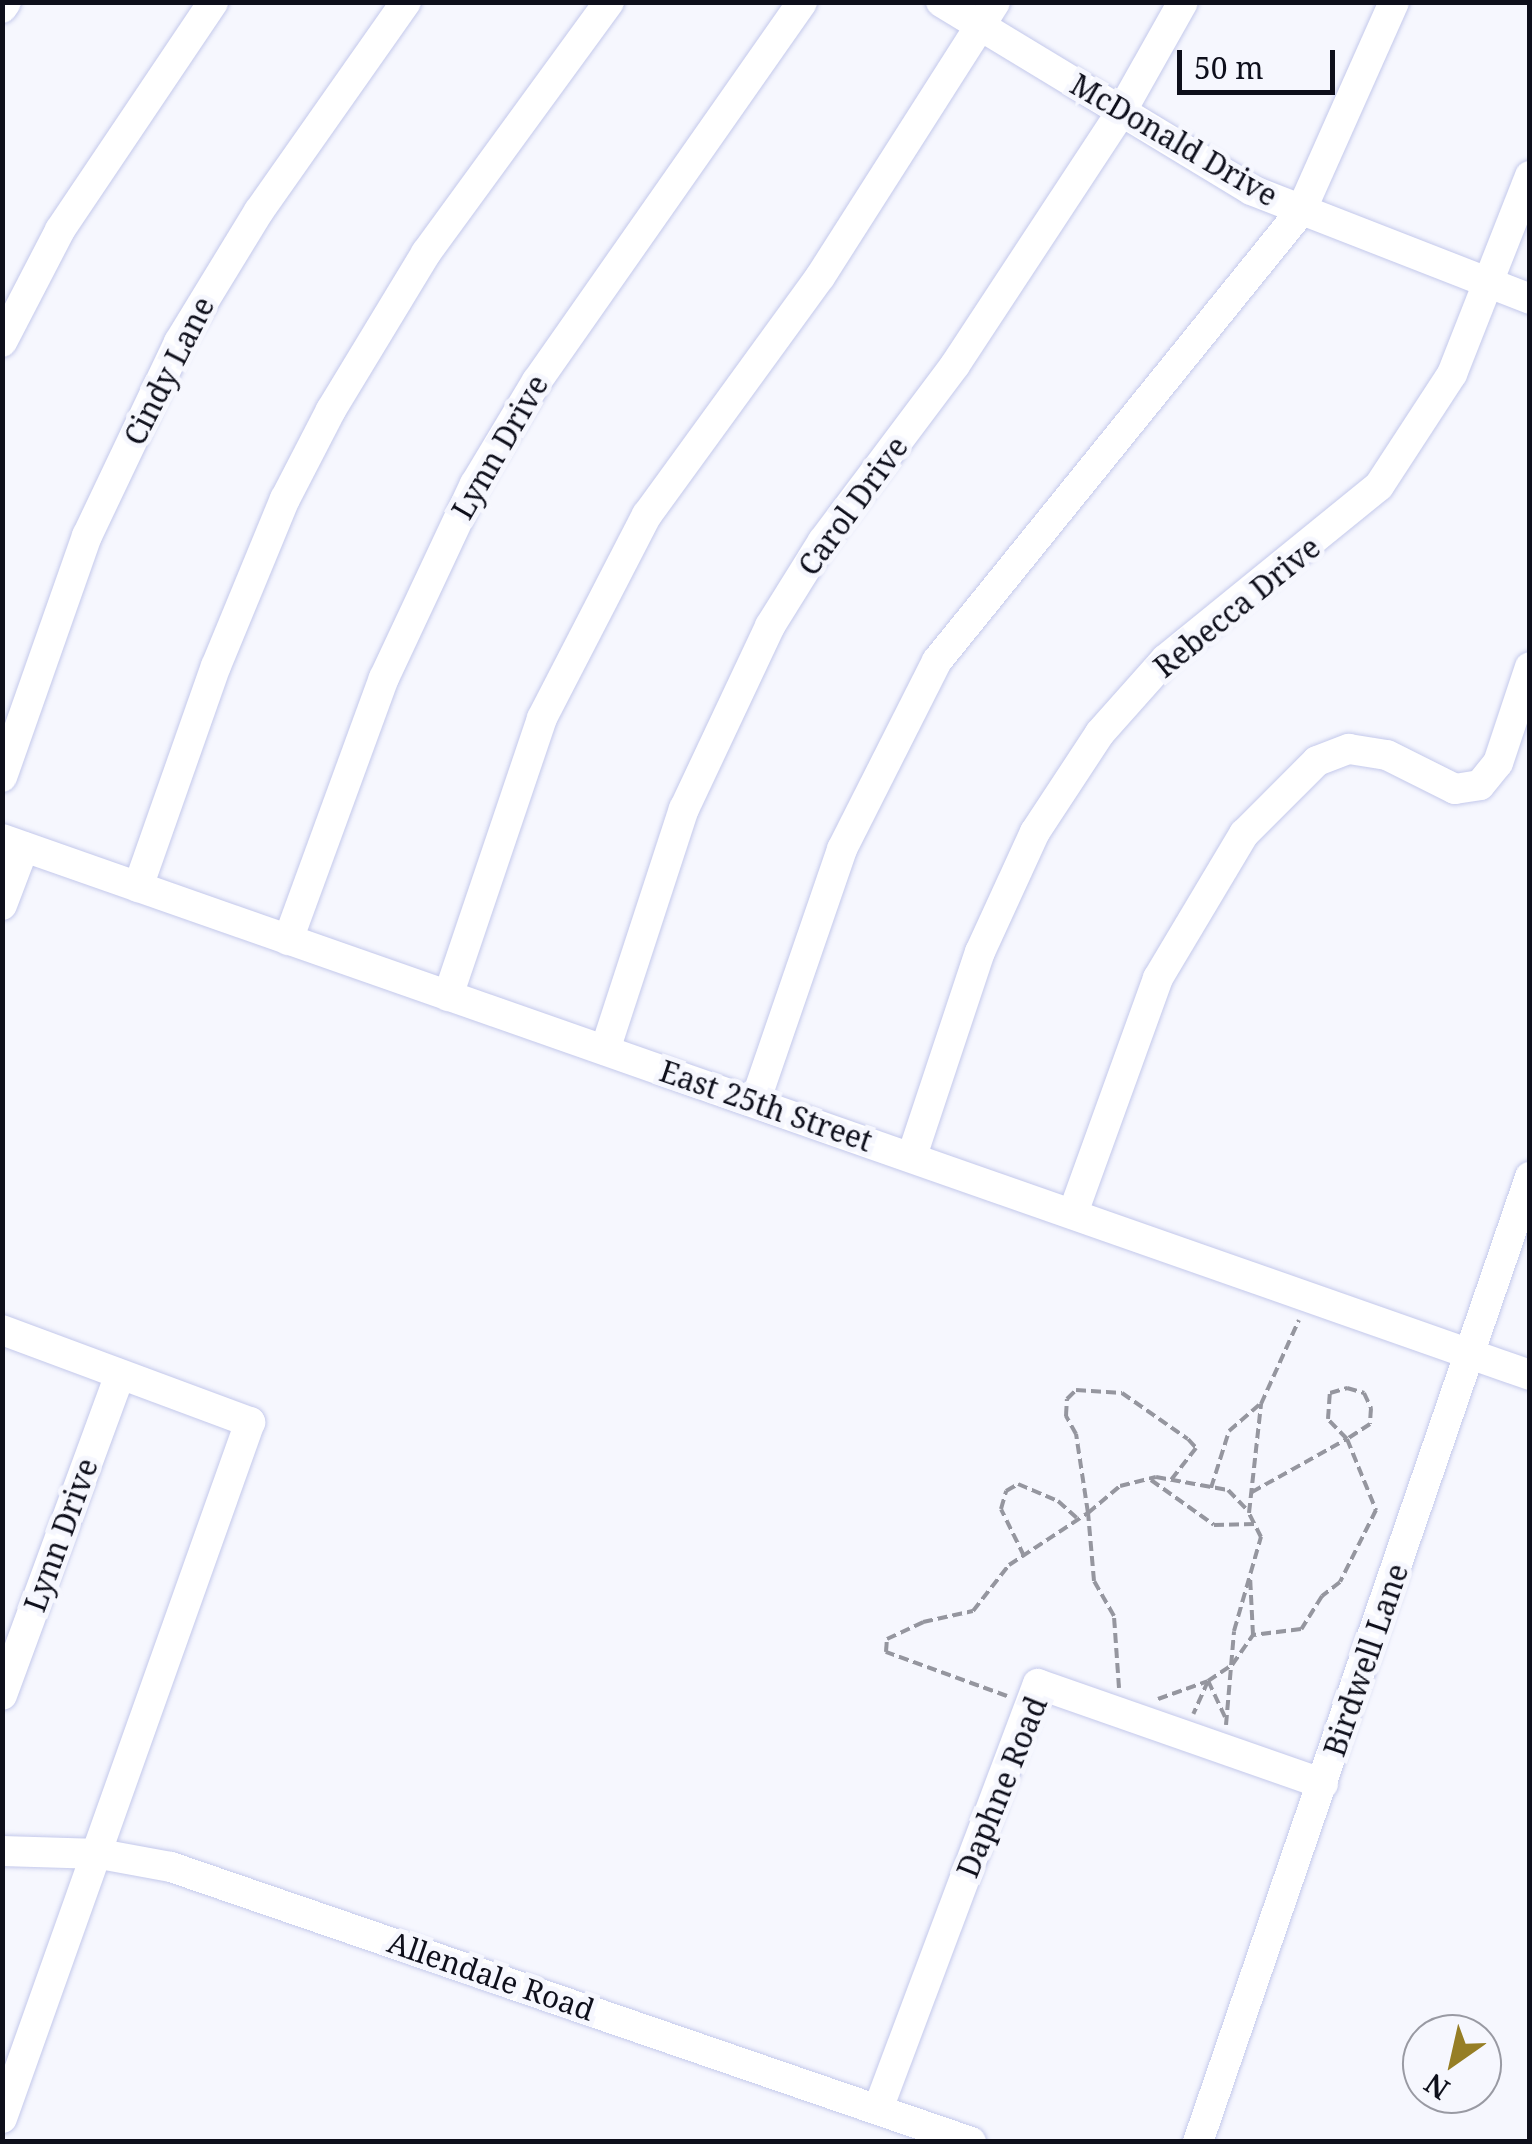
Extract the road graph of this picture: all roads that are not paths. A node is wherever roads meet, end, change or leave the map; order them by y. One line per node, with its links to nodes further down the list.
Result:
1 (213, 2): 14 (street)
2 (406, 2): 16 (street, Cindy Lane)
3 (609, 2): 18 (street)
4 (802, 2): 20 (street, Lynn Drive)
5 (942, 2): 8 (street, McDonald Drive)
6 (1183, 2): 9 (street, Carol Drive)
7 (1394, 2): 11 (street)
8 (988, 14): 9 (street, McDonald Drive); 21 (street)
9 (1120, 112): 11 (street, McDonald Drive); 22 (street, Carol Drive)
10 (1530, 176): 12 (street, Rebecca Drive)
11 (1300, 211): 12 (street, McDonald Drive); 23 (street)
12 (1492, 286): 13 (street, McDonald Drive); 24 (street, Rebecca Drive)
13 (1530, 299)
14 (2, 342)
15 (1530, 667): 26 (street)
16 (2, 777)
17 (13, 843): 18 (street, East 25th Street); 19 (street)
18 (138, 887): 20 (street, East 25th Street)
19 (2, 905)
20 (288, 940): 21 (street, East 25th Street)
21 (448, 996): 22 (street, East 25th Street)
22 (605, 1050): 23 (street, East 25th Street)
23 (756, 1102): 24 (street, East 25th Street)
24 (912, 1156): 26 (street, East 25th Street)
25 (1530, 1176): 28 (street, Birdwell Lane)
26 (1074, 1213): 28 (street, East 25th Street)
27 (2, 1330): 29 (street)
28 (1473, 1356): 30 (street, East 25th Street); 32 (street, Birdwell Lane)
29 (120, 1375): 31 (street, Lynn Drive); 34 (street)
30 (1530, 1375)
31 (2, 1694)
32 (1323, 1784): 35 (street, Daphne Road); 38 (street, Birdwell Lane)
33 (2, 1851): 34 (street, Allendale Road)
34 (97, 1854): 35 (street, Allendale Road); 36 (street)
35 (878, 2109): 37 (street, Allendale Road)
36 (2, 2118)
37 (971, 2142)
38 (1198, 2142)

